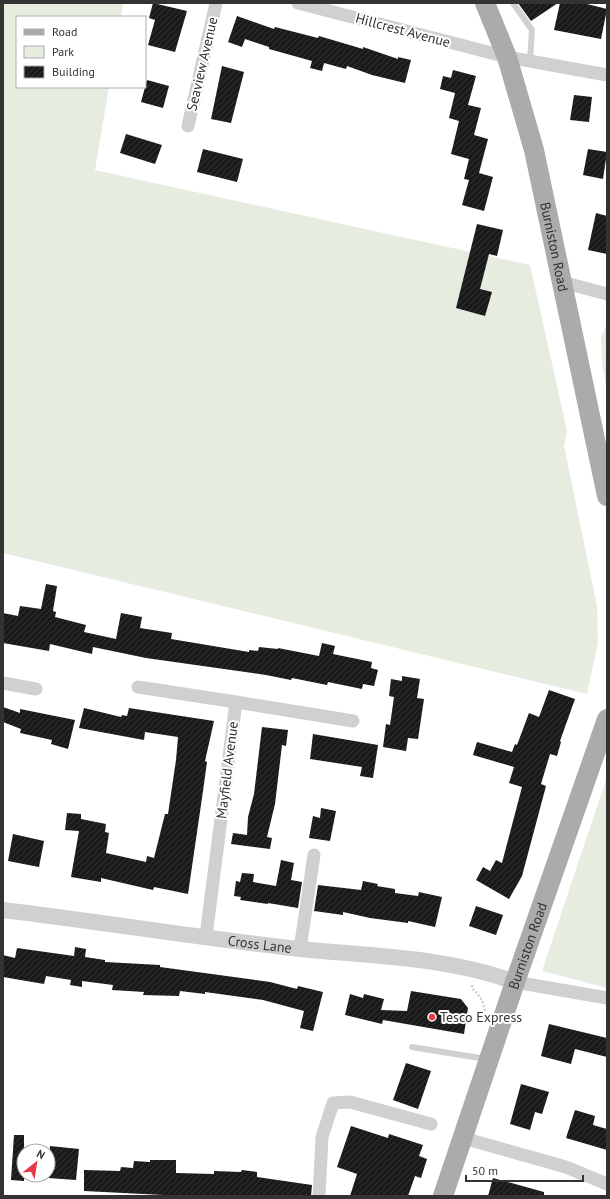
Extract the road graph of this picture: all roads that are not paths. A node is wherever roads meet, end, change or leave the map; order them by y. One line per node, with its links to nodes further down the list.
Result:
1 (216, 3): 8 (street, Seaview Avenue)
2 (298, 3): 5 (street, Hillcrest Avenue)
3 (512, 3): 6 (lane)
4 (488, 4): 5 (main road, Burniston Road)
5 (508, 57): 6 (street, Hillcrest Avenue); 9 (main road, Burniston Road)
6 (530, 61): 7 (street, Hillcrest Avenue)
7 (607, 74)
8 (188, 126)
9 (562, 282): 10 (street); 11 (main road, Burniston Road)
10 (607, 294)
11 (607, 496)
12 (3, 683): 14 (street)
13 (138, 687): 15 (street, Mayfield Avenue)
14 (36, 689)
15 (236, 702): 17 (street); 20 (street, Mayfield Avenue)
16 (607, 719): 22 (main road, Burniston Road)
17 (353, 721)
18 (314, 855): 21 (street)
19 (3, 910): 20 (street, Cross Lane)
20 (206, 936): 21 (street, Cross Lane)
21 (300, 948): 22 (street, Cross Lane)
22 (515, 982): 23 (street); 25 (main road, Burniston Road)
23 (607, 998)
24 (412, 1047): 25 (lane)
25 (489, 1059): 27 (main road, Burniston Road)
26 (431, 1124): 29 (street)
27 (463, 1138): 28 (street); 30 (main road, Burniston Road)
28 (607, 1184)
29 (319, 1196)
30 (443, 1196)

